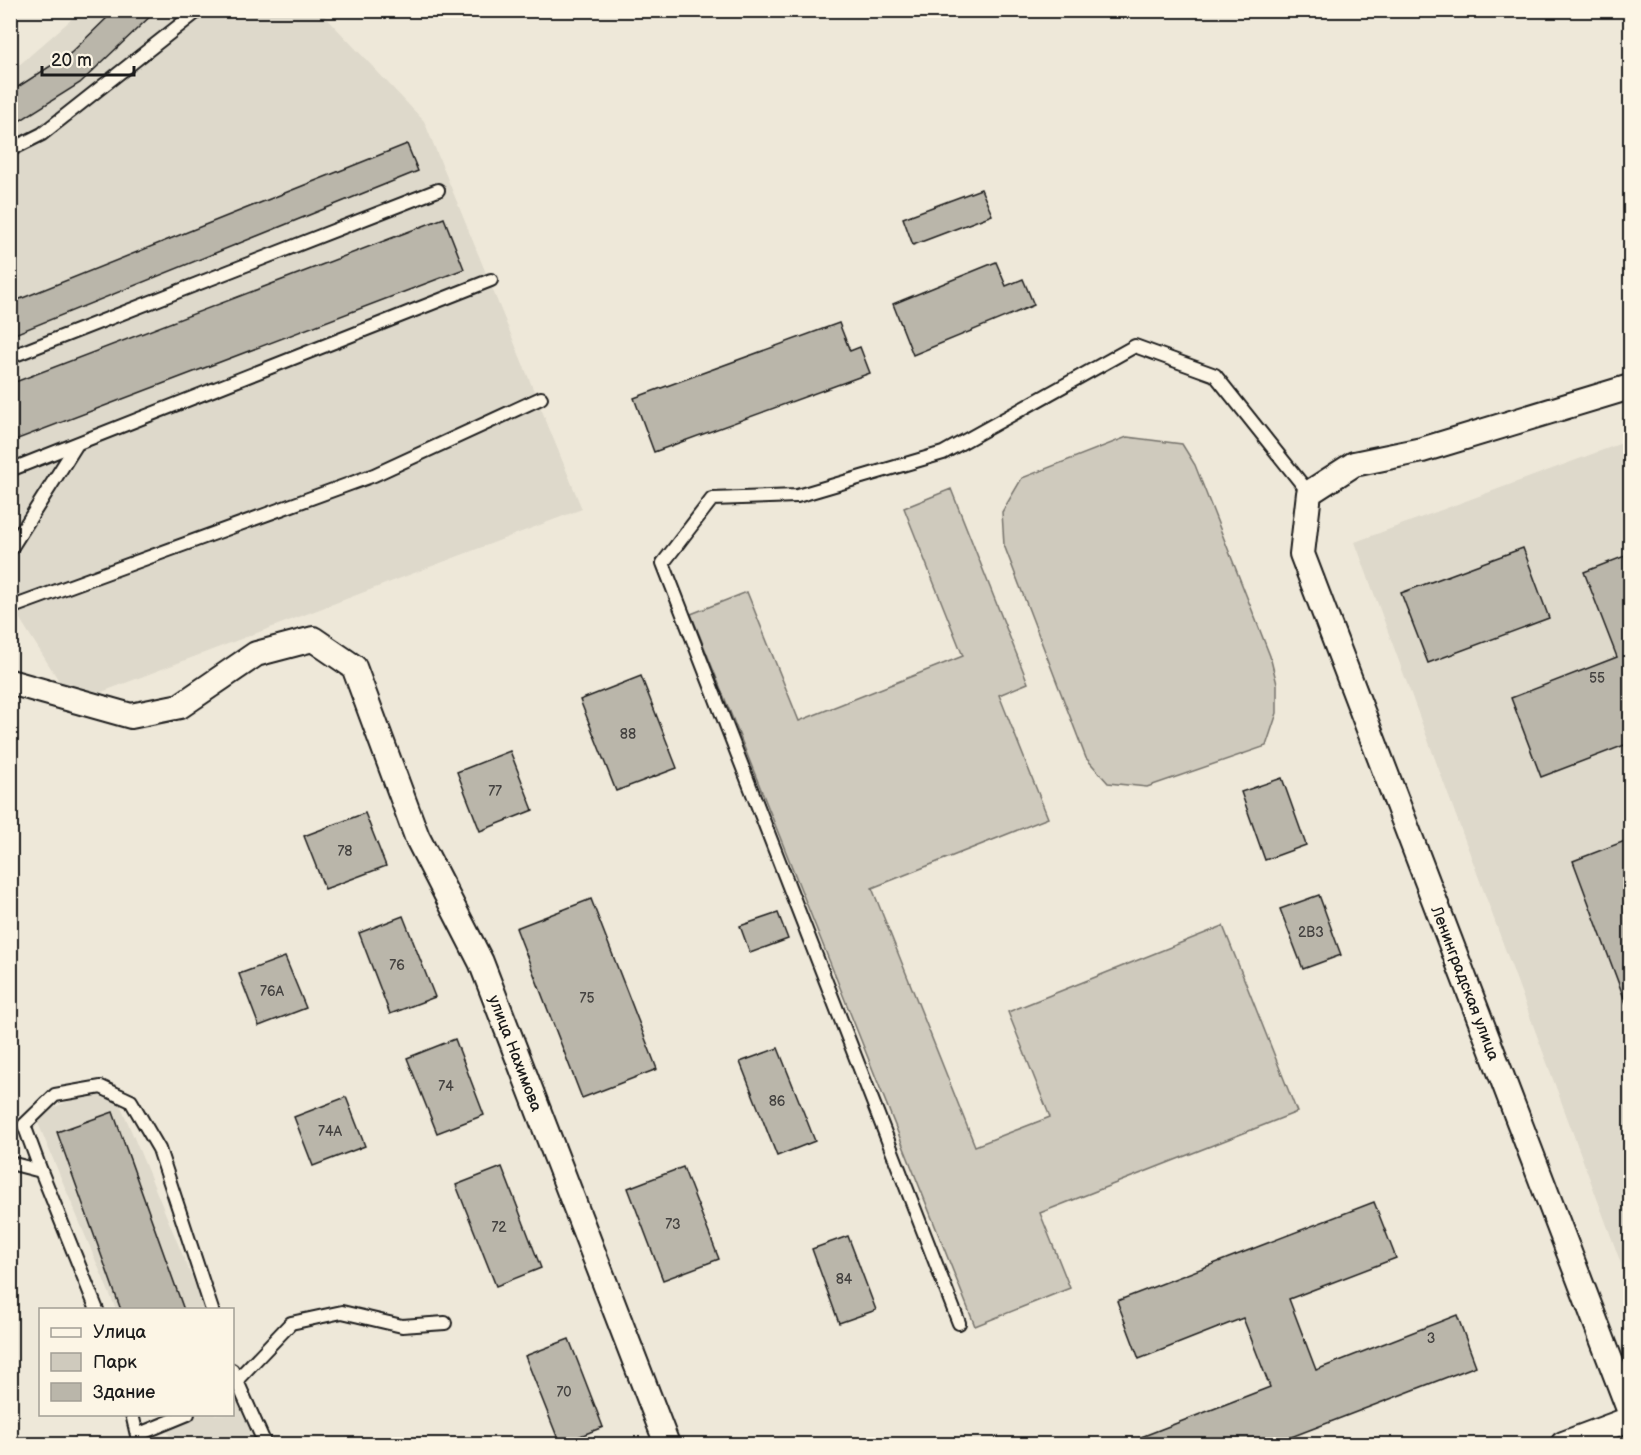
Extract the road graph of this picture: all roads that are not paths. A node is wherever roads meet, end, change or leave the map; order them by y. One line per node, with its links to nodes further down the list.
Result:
1 (199, 10): 2 (lane)
2 (10, 150)
3 (438, 190): 5 (lane)
4 (491, 280): 8 (lane)
5 (10, 357)
6 (1630, 387): 10 (street)
7 (541, 399): 12 (lane)
8 (77, 444): 9 (lane); 11 (lane)
9 (10, 470)
10 (1309, 493): 19 (lane); 21 (street, Ленинградская улица)
11 (10, 550)
12 (10, 608)
13 (10, 682): 27 (street, улица Нахимова)
14 (10, 1163): 15 (lane)
15 (41, 1170): 16 (lane); 17 (lane)
16 (96, 1308)
17 (211, 1308)
18 (446, 1323): 20 (lane)
19 (959, 1323)
20 (234, 1379): 26 (lane)
21 (1630, 1412)
22 (132, 1416): 25 (lane)
23 (184, 1416): 25 (lane)
24 (1630, 1419): 28 (street)
25 (138, 1440)
26 (265, 1444)
27 (667, 1444)
28 (1563, 1444)

